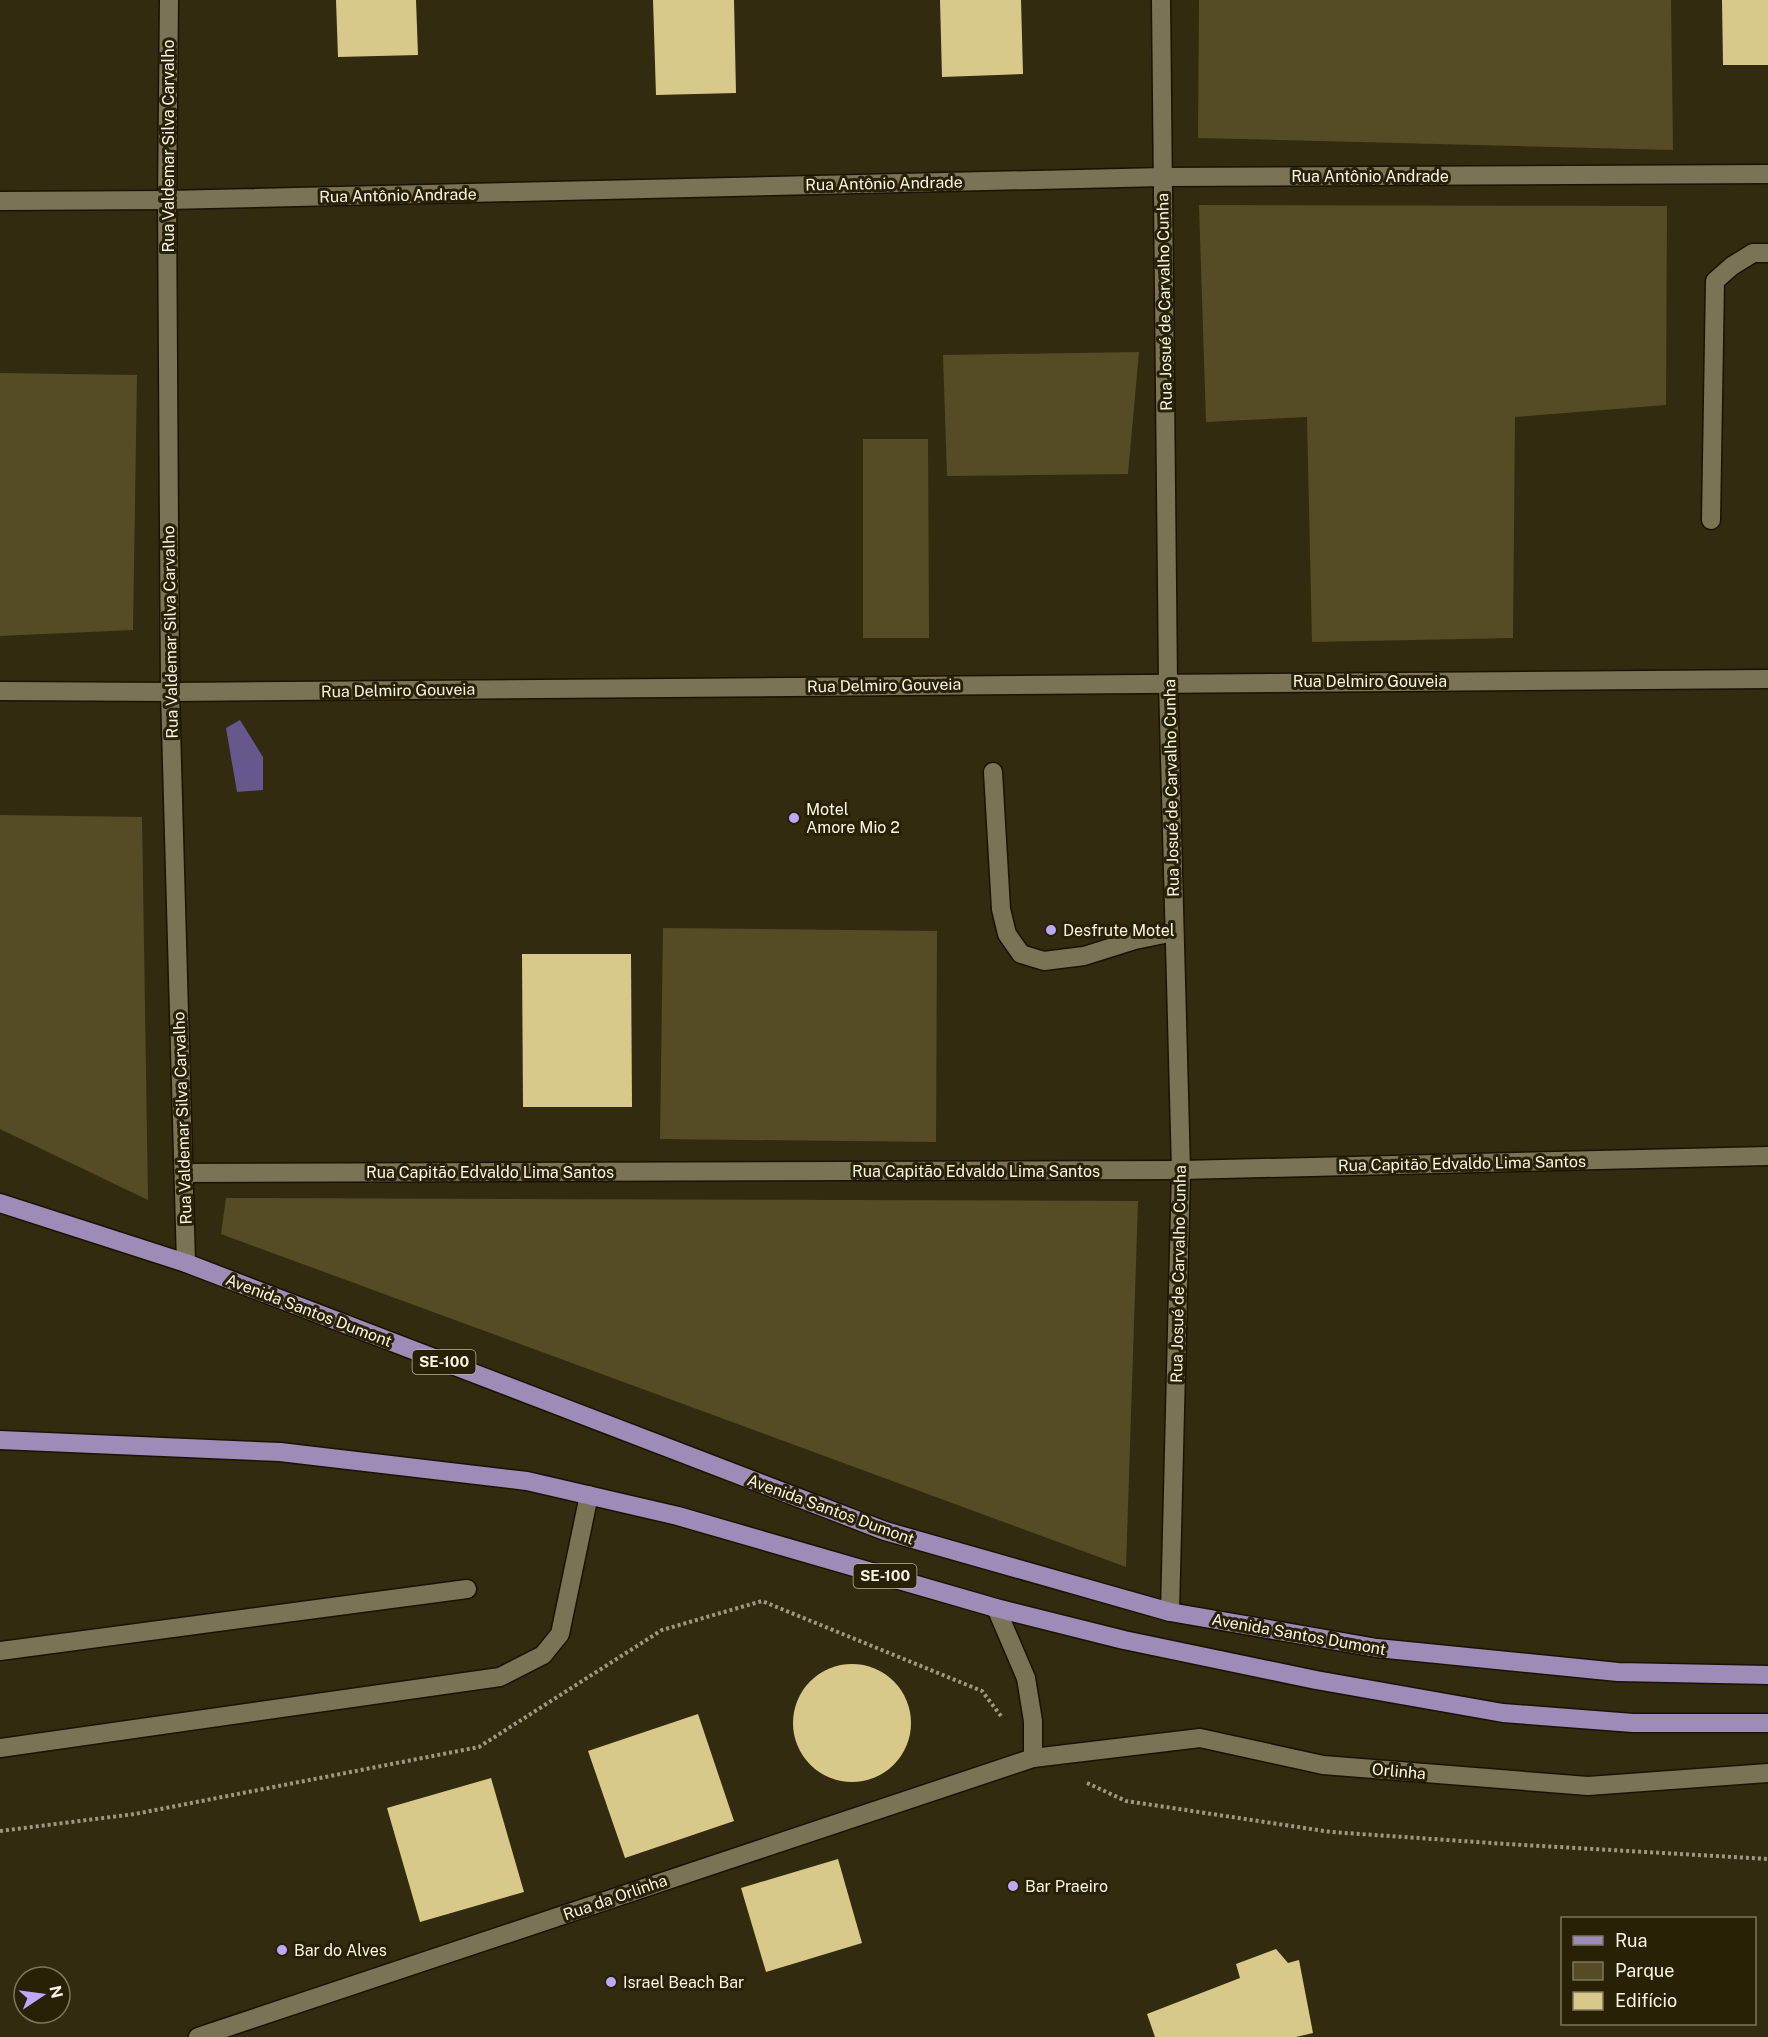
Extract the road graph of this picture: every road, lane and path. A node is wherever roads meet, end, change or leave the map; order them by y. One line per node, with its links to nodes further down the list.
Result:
1 (169, 0): 5 (street, Rua Valdemar Silva Carvalho)
2 (1161, 0): 4 (street, Rua Josué de Carvalho Cunha)
3 (1768, 174): 4 (street, Rua Antônio Andrade)
4 (1162, 177): 5 (street, Rua Antônio Andrade); 10 (street, Rua Josué de Carvalho Cunha)
5 (167, 200): 6 (street, Rua Antônio Andrade); 12 (street, Rua Valdemar Silva Carvalho)
6 (0, 201)
7 (1768, 253): 8 (street)
8 (1711, 520)
9 (1768, 679): 10 (street, Rua Delmiro Gouveia)
10 (1168, 682): 12 (street, Rua Delmiro Gouveia); 14 (street, Rua Josué de Carvalho Cunha)
11 (0, 691): 12 (street, Rua Delmiro Gouveia)
12 (170, 692): 17 (street, Rua Valdemar Silva Carvalho)
13 (993, 772): 14 (street)
14 (1174, 932): 16 (street, Rua Josué de Carvalho Cunha)
15 (1768, 1156): 16 (street, Rua Capitão Edvaldo Lima Santos)
16 (1181, 1170): 17 (street, Rua Capitão Edvaldo Lima Santos); 24 (street, Rua Josué de Carvalho Cunha)
17 (184, 1173): 19 (street, Rua Valdemar Silva Carvalho)
18 (0, 1203): 19 (main road, Avenida Santos Dumont / SE-100)
19 (186, 1263): 24 (main road, Avenida Santos Dumont / SE-100)
20 (0, 1440): 21 (main road, SE-100)
21 (589, 1495): 23 (main road, SE-100); 28 (street)
22 (467, 1589): 25 (street)
23 (996, 1608): 27 (main road, SE-100); 29 (street)
24 (1170, 1612): 26 (main road, Avenida Santos Dumont / SE-100)
25 (0, 1651)
26 (1768, 1675)
27 (1768, 1723)
28 (0, 1748)
29 (1032, 1758): 30 (street, Orlinha); 32 (path); 34 (street, Rua da Orlinha)
30 (1768, 1773)
31 (1084, 1782): 33 (path)
32 (0, 1831)
33 (1768, 1859)
34 (198, 2037)

